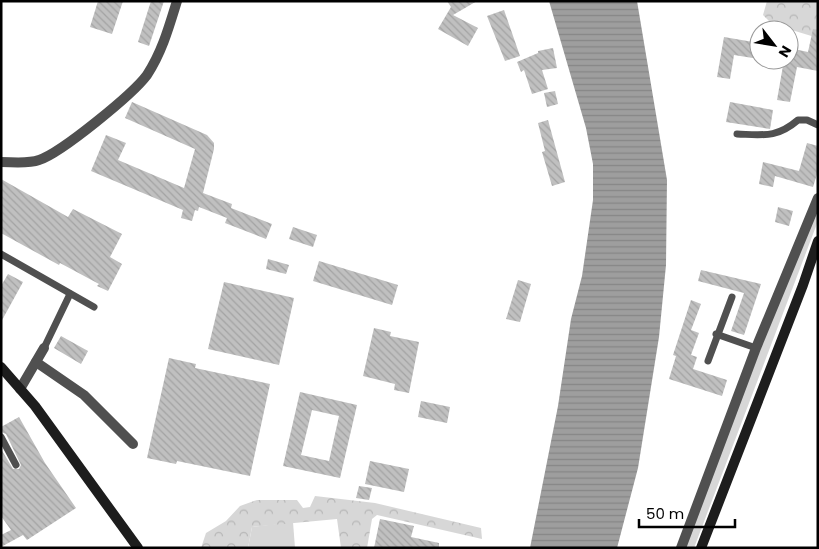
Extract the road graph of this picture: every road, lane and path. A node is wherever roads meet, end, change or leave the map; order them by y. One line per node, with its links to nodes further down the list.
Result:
1 (177, 1): 4 (street)
2 (818, 125): 3 (lane)
3 (737, 134)
4 (1, 162)
5 (818, 198): 13 (street)
6 (818, 241): 23 (street)
7 (1, 254): 8 (lane)
8 (70, 294): 10 (lane); 12 (lane)
9 (732, 297): 11 (lane)
10 (94, 307)
11 (716, 334): 13 (lane); 14 (lane)
12 (44, 348): 15 (street)
13 (756, 348): 22 (street)
14 (708, 361)
15 (36, 362): 17 (street); 19 (street)
16 (1, 367): 17 (street)
17 (20, 389): 21 (street)
18 (1, 438): 20 (lane)
19 (133, 444)
20 (16, 465)
21 (138, 548)
22 (681, 548)
23 (701, 548)

